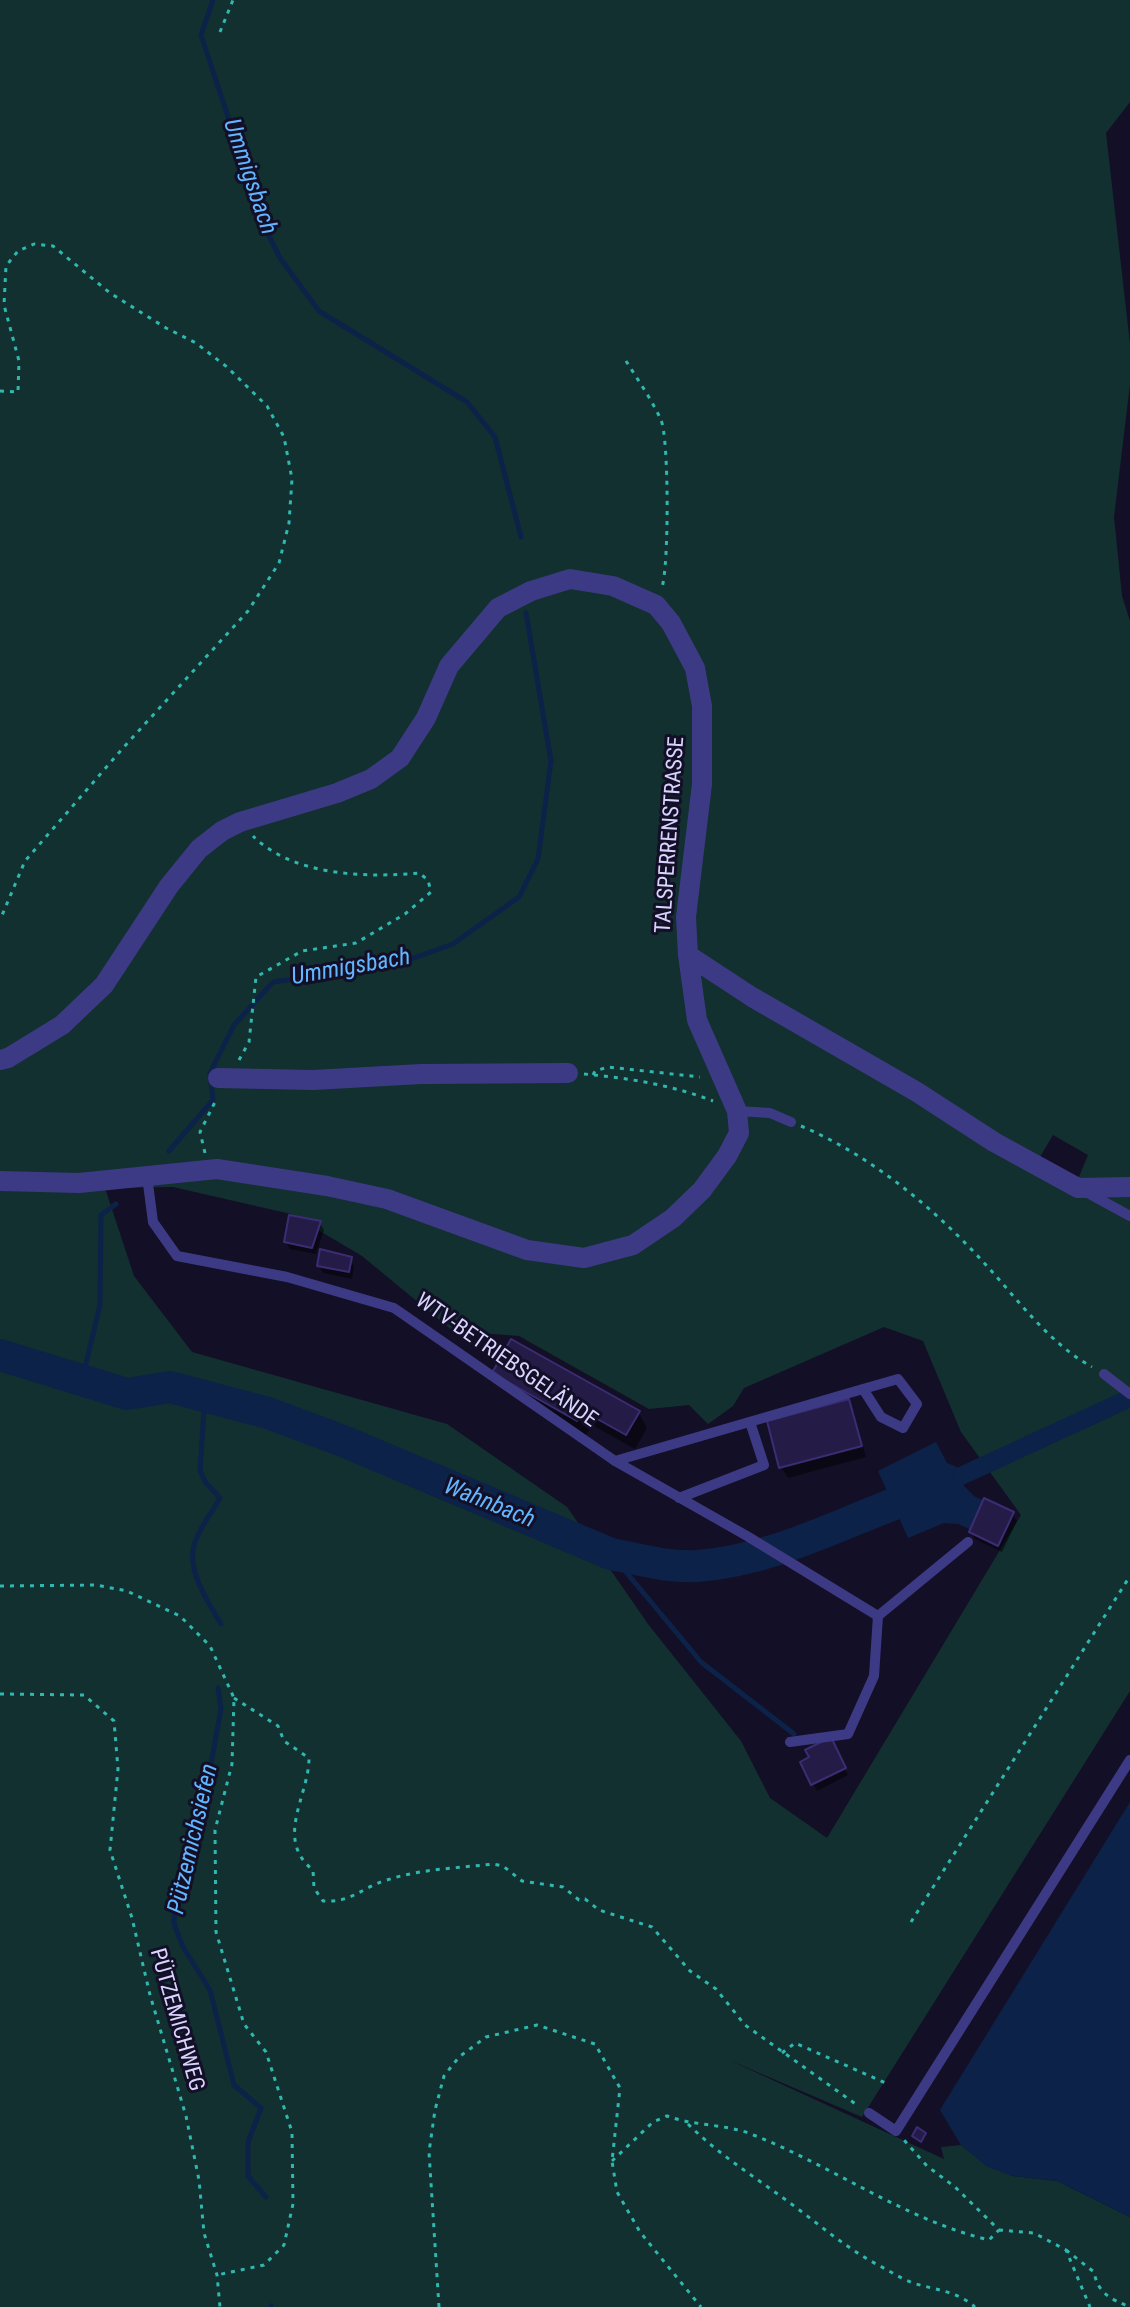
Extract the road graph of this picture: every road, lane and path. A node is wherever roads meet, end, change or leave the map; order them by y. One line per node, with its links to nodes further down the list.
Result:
1 (233, 0): 2 (path)
2 (220, 32)
3 (2, 307): 5 (path); 8 (path)
4 (626, 361): 6 (path)
5 (0, 391)
6 (656, 605): 7 (street); 9 (street, TALSPERRENSTRASSE)
7 (240, 822): 10 (street); 11 (path)
8 (0, 920)
9 (688, 955): 14 (street); 22 (street, TALSPERRENSTRASSE)
10 (0, 1060)
11 (237, 1062)
12 (568, 1073): 13 (path); 15 (street, bridge)
13 (593, 1075): 14 (path); 16 (path)
14 (724, 1080): 16 (street)
15 (219, 1085): 18 (path)
16 (737, 1111): 17 (lane); 18 (street)
17 (791, 1122): 24 (path)
18 (217, 1169): 19 (street)
19 (147, 1176): 20 (street); 28 (lane, WTV-BETRIEBSGELÄNDE)
20 (0, 1181)
21 (1130, 1187): 22 (street)
22 (1078, 1188): 23 (lane, TALSPERRENSTRASSE)
23 (1130, 1216)
24 (1104, 1374): 26 (lane)
25 (863, 1389): 25 (lane); 27 (lane)
26 (1130, 1394)
27 (750, 1422): 28 (lane); 29 (lane)
28 (615, 1461): 29 (lane, WTV-BETRIEBSGELÄNDE)
29 (679, 1498): 33 (lane, WTV-BETRIEBSGELÄNDE)
30 (968, 1542): 33 (lane)
31 (1130, 1576): 38 (path)
32 (0, 1586): 35 (path)
33 (878, 1616): 36 (lane)
34 (0, 1694): 47 (path, PÜTZEMICHWEG)
35 (234, 1698): 39 (path); 47 (path)
36 (790, 1742)
37 (1130, 1760): 43 (lane)
38 (911, 1922)
39 (782, 2053): 40 (path); 41 (path)
40 (888, 2084)
41 (869, 2113): 43 (lane)
42 (688, 2124): 44 (path); 45 (path); 51 (path)
43 (896, 2131): 45 (path)
44 (612, 2161): 49 (path); 50 (path)
45 (999, 2230): 46 (path)
46 (1066, 2250): 52 (path); 53 (path)
47 (217, 2275): 48 (path, PÜTZEMICHWEG)
48 (220, 2307)
49 (439, 2307)
50 (701, 2307)
51 (975, 2307)
52 (1090, 2307)
53 (1130, 2307)

